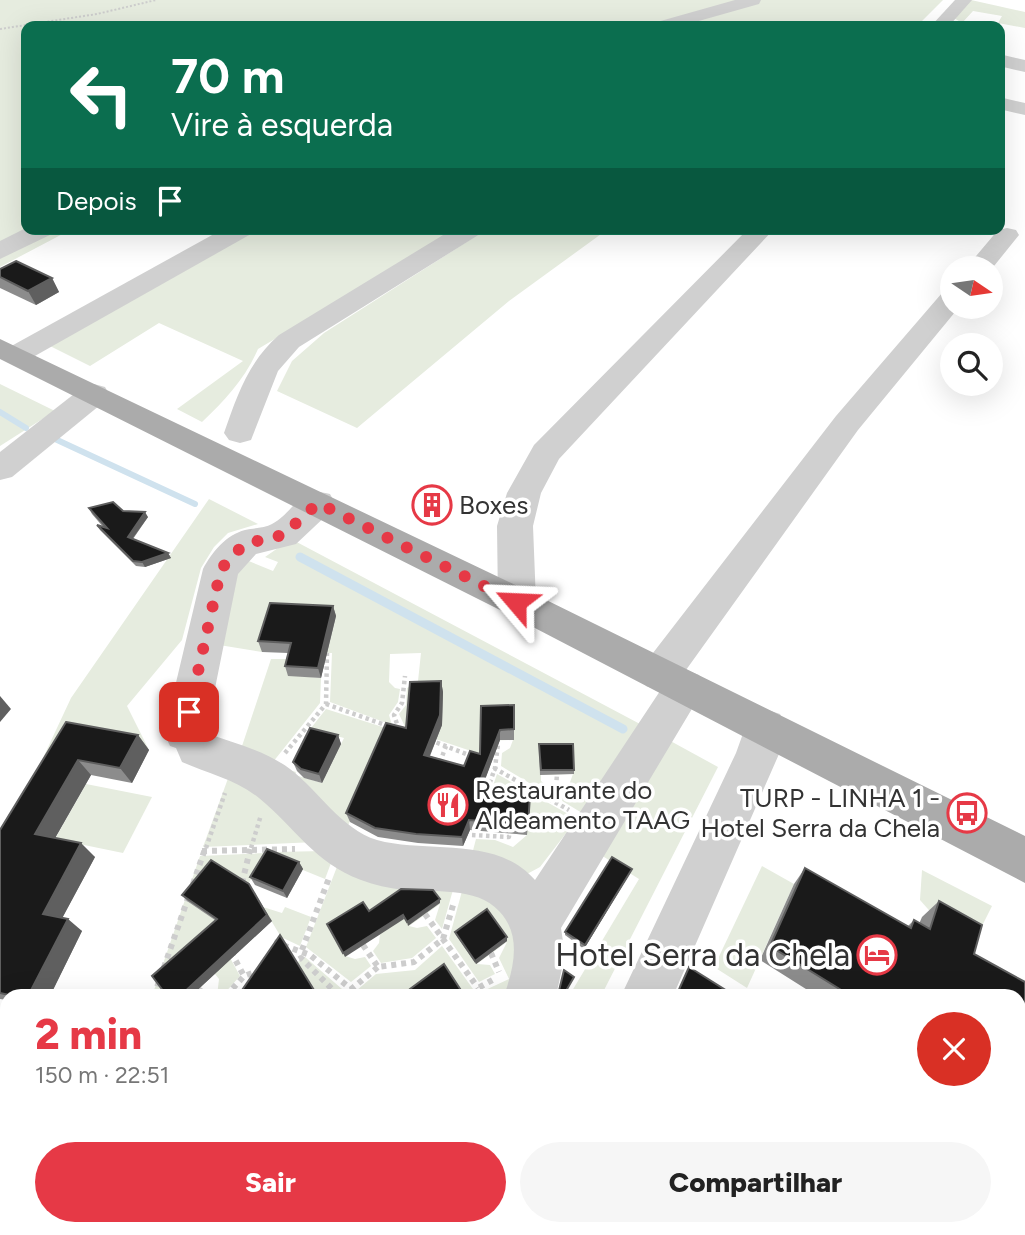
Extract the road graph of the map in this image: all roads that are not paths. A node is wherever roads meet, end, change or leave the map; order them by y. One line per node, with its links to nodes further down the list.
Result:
1 (753, 0): 3 (street)
2 (964, 0): 4 (street)
3 (680, 21)
4 (945, 21)
5 (1005, 61): 6 (street)
6 (1025, 66)
7 (1005, 104): 8 (street)
8 (1025, 109)
9 (21, 228): 15 (street)
10 (1006, 234): 17 (street)
11 (31, 235): 16 (street)
12 (231, 235): 19 (street)
13 (461, 235): 21 (street)
14 (756, 235): 24 (street)
15 (0, 239)
16 (0, 251)
17 (989, 256)
18 (940, 313): 25 (street)
19 (8, 352): 20 (main road)
20 (94, 394): 22 (street); 23 (main road)
21 (240, 433)
22 (0, 469)
23 (318, 503): 24 (main road); 28 (street)
24 (516, 602): 25 (main road)
25 (673, 681): 26 (main road); 28 (street)
26 (765, 727): 27 (main road); 30 (street)
27 (1025, 860)
28 (536, 923): 29 (street)
29 (533, 989)
30 (650, 989)

